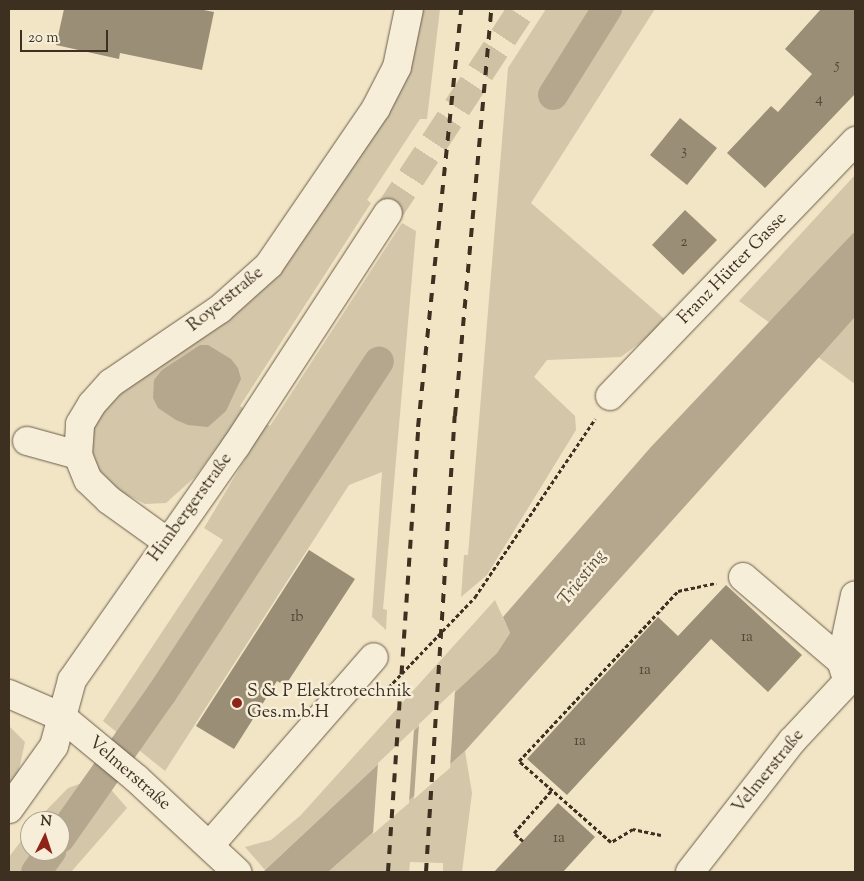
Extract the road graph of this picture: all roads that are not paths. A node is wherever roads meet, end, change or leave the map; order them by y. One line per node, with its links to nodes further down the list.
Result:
1 (409, 9): 6 (street, Royerstraße)
2 (855, 141): 4 (street, Franz Hütter Gasse)
3 (388, 213): 7 (street, Himbergerstraße)
4 (610, 396)
5 (27, 441): 6 (street)
6 (78, 456): 7 (street, Royerstraße)
7 (166, 541): 13 (street, Himbergerstraße)
8 (743, 577): 11 (street)
9 (855, 595): 11 (street)
10 (374, 657): 15 (street)
11 (848, 673): 16 (street, Velmerstraße)
12 (9, 694): 13 (street, Velmerstraße)
13 (62, 717): 14 (street, Himbergerstraße); 15 (street, Velmerstraße)
14 (9, 809)
15 (224, 859)
16 (690, 872)

